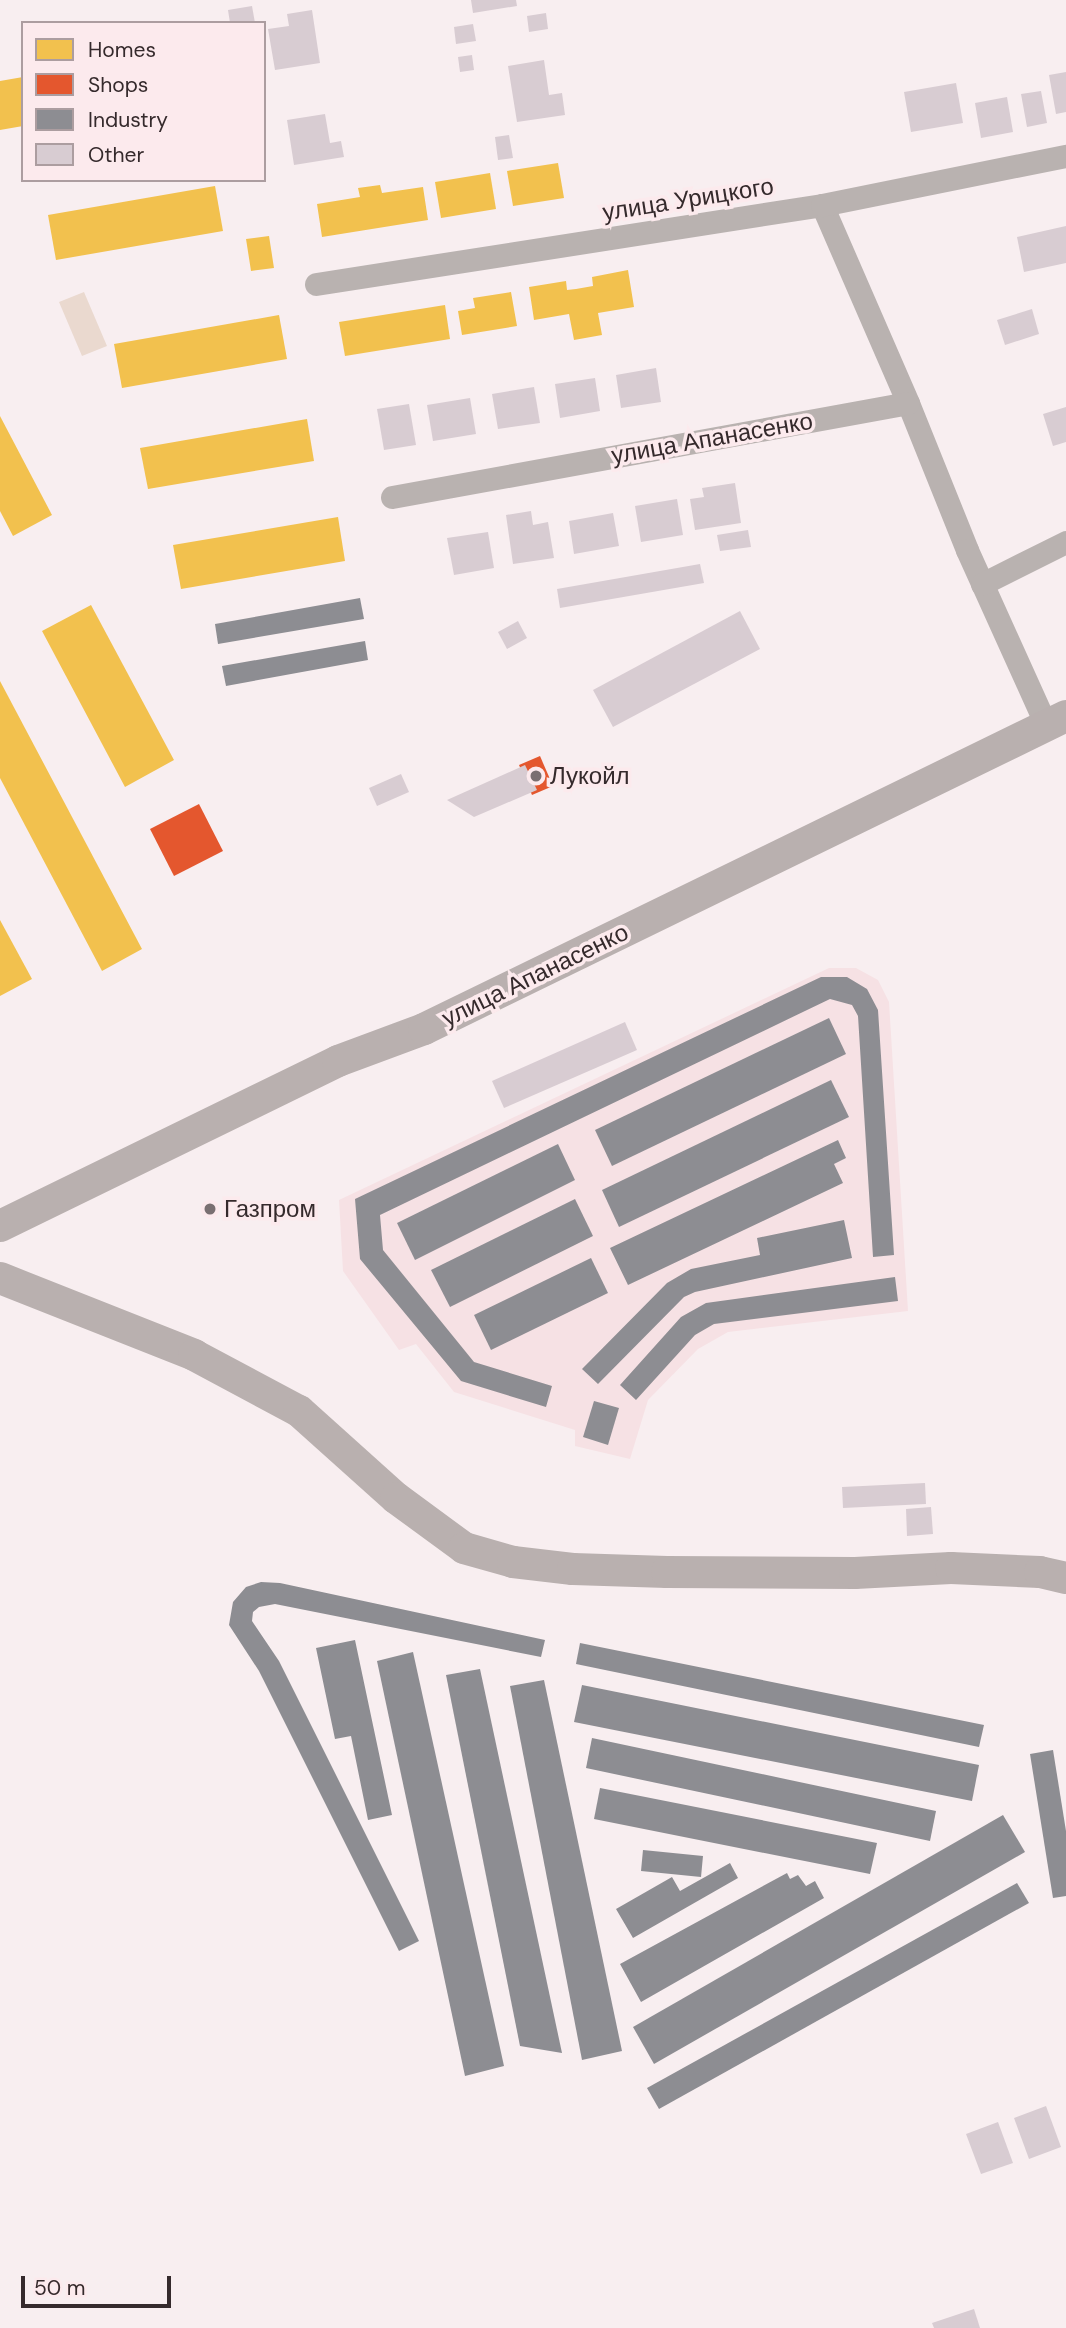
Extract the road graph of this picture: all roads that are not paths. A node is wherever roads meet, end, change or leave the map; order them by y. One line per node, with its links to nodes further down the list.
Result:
1 (1066, 156): 2 (street, улица Урицкого)
2 (822, 205): 3 (street, улица Урицкого); 4 (street)
3 (316, 284)
4 (908, 403): 5 (street, улица Апанасенко); 7 (street)
5 (393, 497)
6 (1066, 542): 7 (street)
7 (982, 584): 8 (street)
8 (1056, 721): 9 (main road, улица Апанасенко)
9 (0, 1226)
10 (0, 1278): 11 (main road)
11 (1066, 1578)

